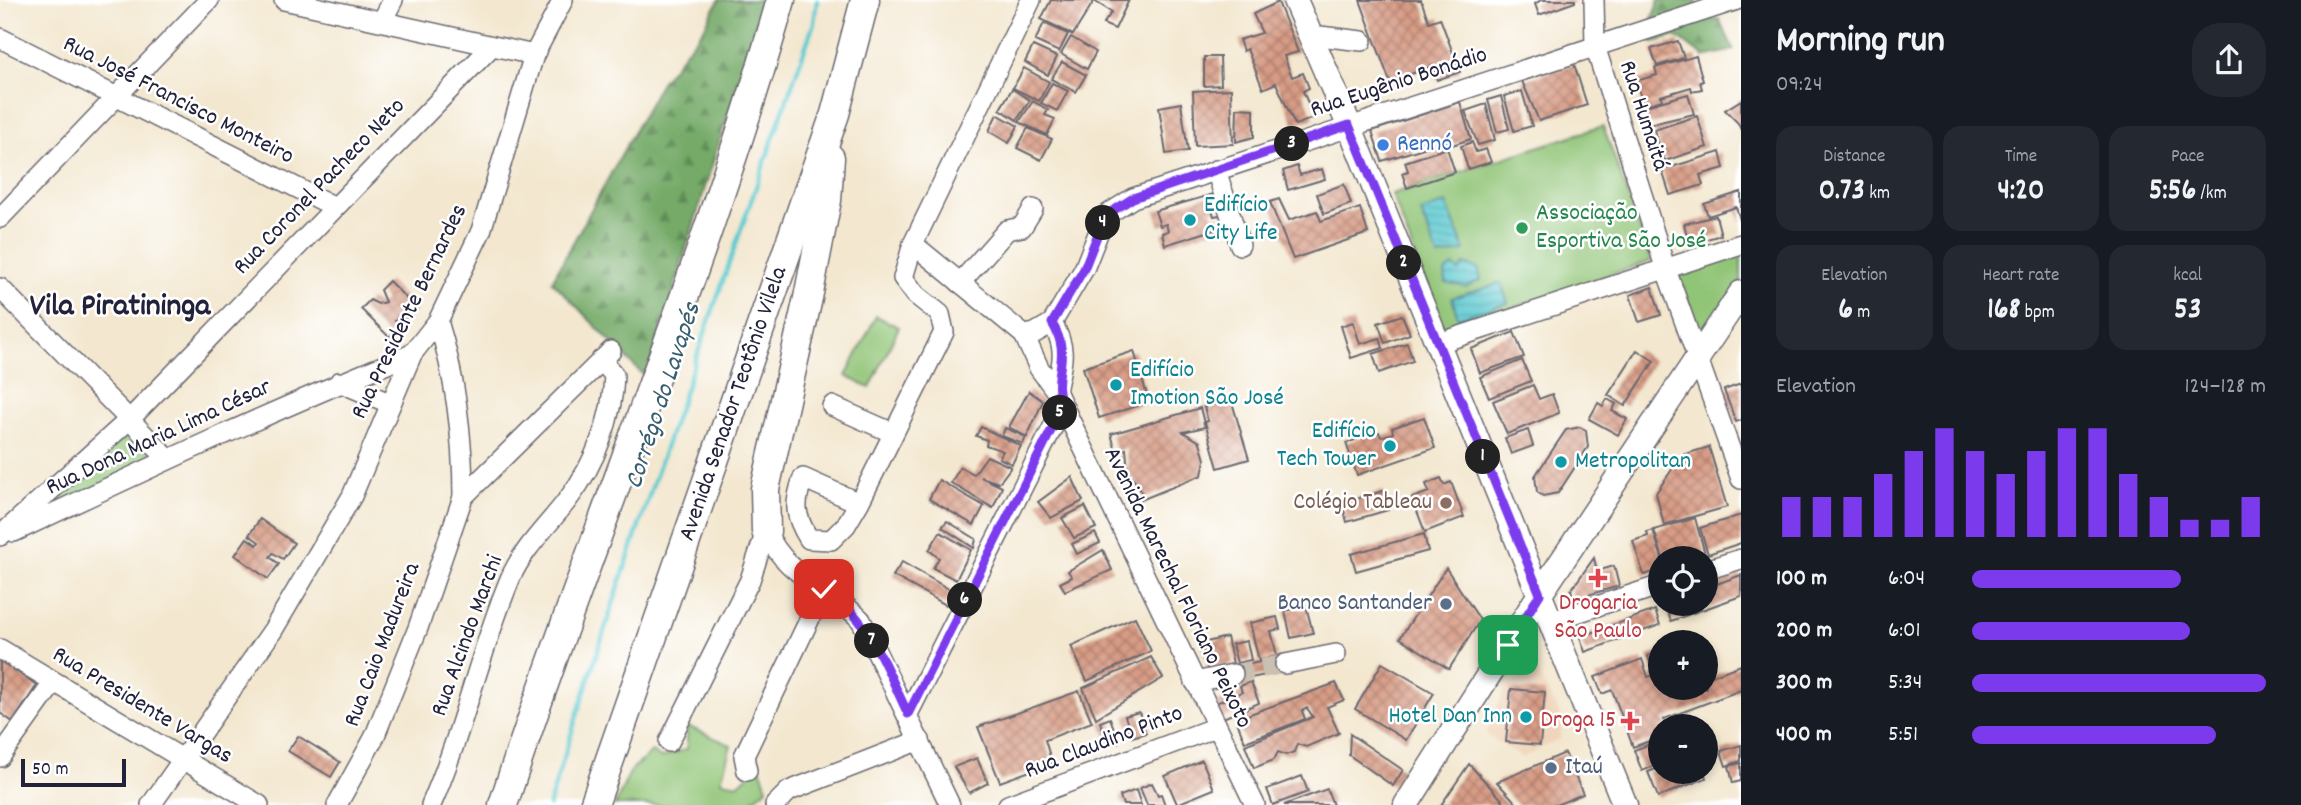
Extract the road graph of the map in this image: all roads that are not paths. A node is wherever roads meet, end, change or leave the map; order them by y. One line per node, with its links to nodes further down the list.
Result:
1 (209, 0): 18 (street)
2 (393, 0): 11 (street)
3 (564, 0): 17 (street, Rua Presidente Bernardes)
4 (781, 0): 76 (highway)
5 (865, 0): 19 (highway, Avenida Senador Teotônio Vilela)
6 (1031, 0): 25 (street)
7 (1295, 0): 12 (main road)
8 (1594, 0): 16 (street, Rua Humaitá)
9 (1737, 0): 16 (street, Rua Eugênio Bonádio)
10 (295, 1): 11 (street)
11 (382, 22): 15 (street)
12 (1311, 34): 14 (street); 20 (main road)
13 (0, 38): 18 (street, Rua José Francisco Monteiro)
14 (1362, 41)
15 (492, 46): 17 (street); 22 (street, Rua Coronel Pacheco Neto)
16 (1595, 46): 20 (street, Rua Eugênio Bonádio); 28 (street, Rua Humaitá)
17 (534, 55): 32 (street, Rua Presidente Bernardes)
18 (115, 97): 22 (street, Rua José Francisco Monteiro); 24 (street)
19 (835, 114): 49 (highway); 77 (highway, Avenida Senador Teotônio Vilela)
20 (1349, 125): 21 (street, Rua Eugênio Bonádio); 35 (main road)
21 (1216, 170): 27 (street); 33 (street, Rua Eugênio Bonádio)
22 (335, 206): 43 (street, Rua Coronel Pacheco Neto)
23 (1033, 209): 29 (street)
24 (0, 218)
25 (913, 244): 29 (street, Avenida Marechal Floriano Peixoto); 44 (street)
26 (1741, 244): 28 (street)
27 (1240, 245)
28 (1665, 267): 35 (street); 37 (street, Rua Humaitá)
29 (960, 283): 34 (street, Avenida Marechal Floriano Peixoto)
30 (1741, 293): 37 (main road)
31 (2, 294): 43 (street)
32 (438, 321): 36 (street, Rua Presidente Bernardes); 47 (street, Rua Caio Madureira)
33 (1052, 323): 34 (street); 40 (street)
34 (1024, 335): 40 (street, Avenida Marechal Floriano Peixoto)
35 (1436, 344): 57 (main road)
36 (412, 354): 39 (street, Rua Dona Maria Lima César); 41 (street, Rua Presidente Bernardes)
37 (1698, 355): 46 (street, Rua Humaitá); 57 (main road)
38 (606, 356): 47 (street, Rua Caio Madureira); 75 (street, Rua Alcindo Marchi)
39 (339, 383): 41 (street); 45 (street, Rua Dona Maria Lima César)
40 (1059, 399): 64 (street, Avenida Marechal Floriano Peixoto); 65 (street)
41 (389, 403): 70 (street, Rua Presidente Bernardes)
42 (832, 406): 44 (street)
43 (131, 418): 45 (street); 50 (street, Rua Coronel Pacheco Neto)
44 (893, 433): 48 (street)
45 (168, 458): 50 (street, Rua Dona Maria Lima César)
46 (1741, 479)
47 (463, 496): 74 (street, Rua Caio Madureira)
48 (859, 503)
49 (766, 531): 52 (street); 54 (street)
50 (0, 537)
51 (1741, 559): 53 (street)
52 (788, 565): 54 (street); 55 (street)
53 (1718, 566)
54 (750, 580): 68 (street)
55 (824, 589): 65 (street); 71 (street)
56 (1648, 589): 58 (street)
57 (1540, 594): 58 (main road); 82 (main road)
58 (1552, 621): 83 (main road)
59 (0, 649): 63 (street, Rua Presidente Vargas)
60 (1336, 654): 61 (street)
61 (1285, 664)
62 (1233, 674): 64 (street)
63 (54, 682): 69 (street); 70 (street, Rua Presidente Vargas)
64 (1195, 682): 66 (street, Avenida Marechal Floriano Peixoto)
65 (908, 714): 67 (street)
66 (1216, 727): 80 (street, Rua Claudino Pinto); 81 (street, Avenida Marechal Floriano Peixoto)
67 (920, 740): 78 (street); 79 (street)
68 (669, 742)
69 (0, 757)
70 (183, 761): 72 (street, Rua Presidente Bernardes); 73 (street, Rua Presidente Vargas)
71 (747, 771)
72 (151, 805)
73 (259, 805)
74 (337, 805)
75 (431, 805)
76 (503, 805)
77 (594, 805)
78 (775, 805)
79 (950, 805)
80 (1009, 805)
81 (1255, 805)
82 (1406, 805)
83 (1625, 805)

